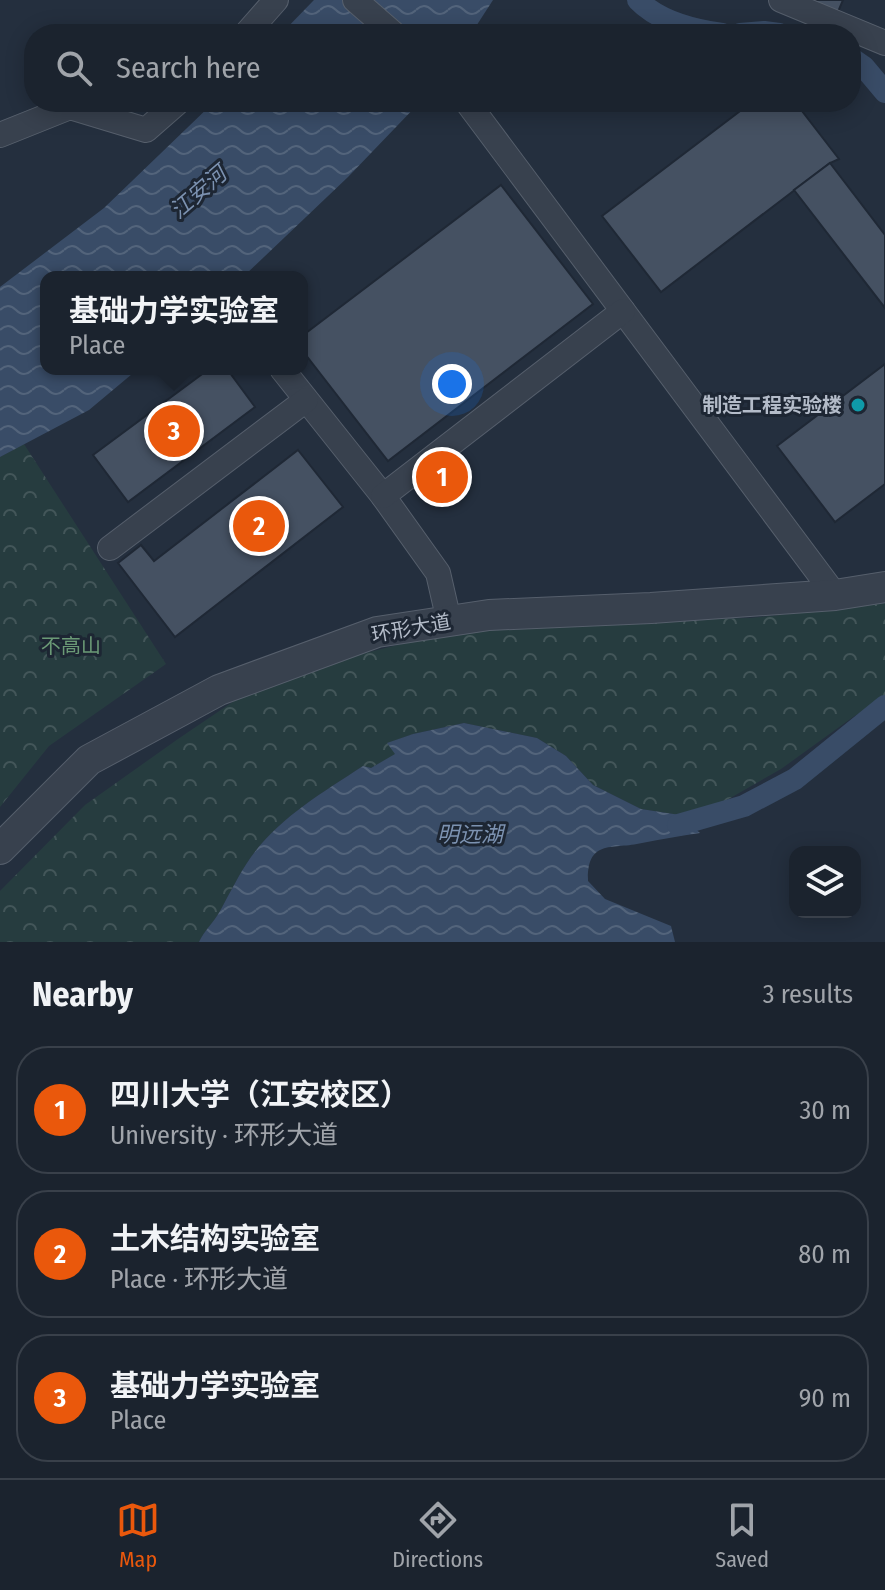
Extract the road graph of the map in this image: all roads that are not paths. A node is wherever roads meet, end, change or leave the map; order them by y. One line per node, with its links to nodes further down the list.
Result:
1 (276, 0): 4 (street)
2 (355, 0): 5 (street)
3 (781, 0): 6 (street)
4 (255, 24)
5 (383, 24)
6 (839, 24)
7 (861, 33): 8 (street)
8 (885, 43)
9 (58, 112): 13 (street)
10 (87, 112): 11 (street)
11 (167, 112)
12 (474, 112): 14 (street)
13 (0, 135)
14 (623, 311): 17 (street); 20 (street)
15 (287, 375): 16 (street)
16 (306, 400): 17 (street); 18 (street)
17 (383, 496): 21 (street)
18 (110, 548)
19 (885, 587): 20 (street, 环形大道)
20 (835, 595): 21 (street, 环形大道)
21 (449, 621): 22 (street, 环形大道)
22 (0, 849)

